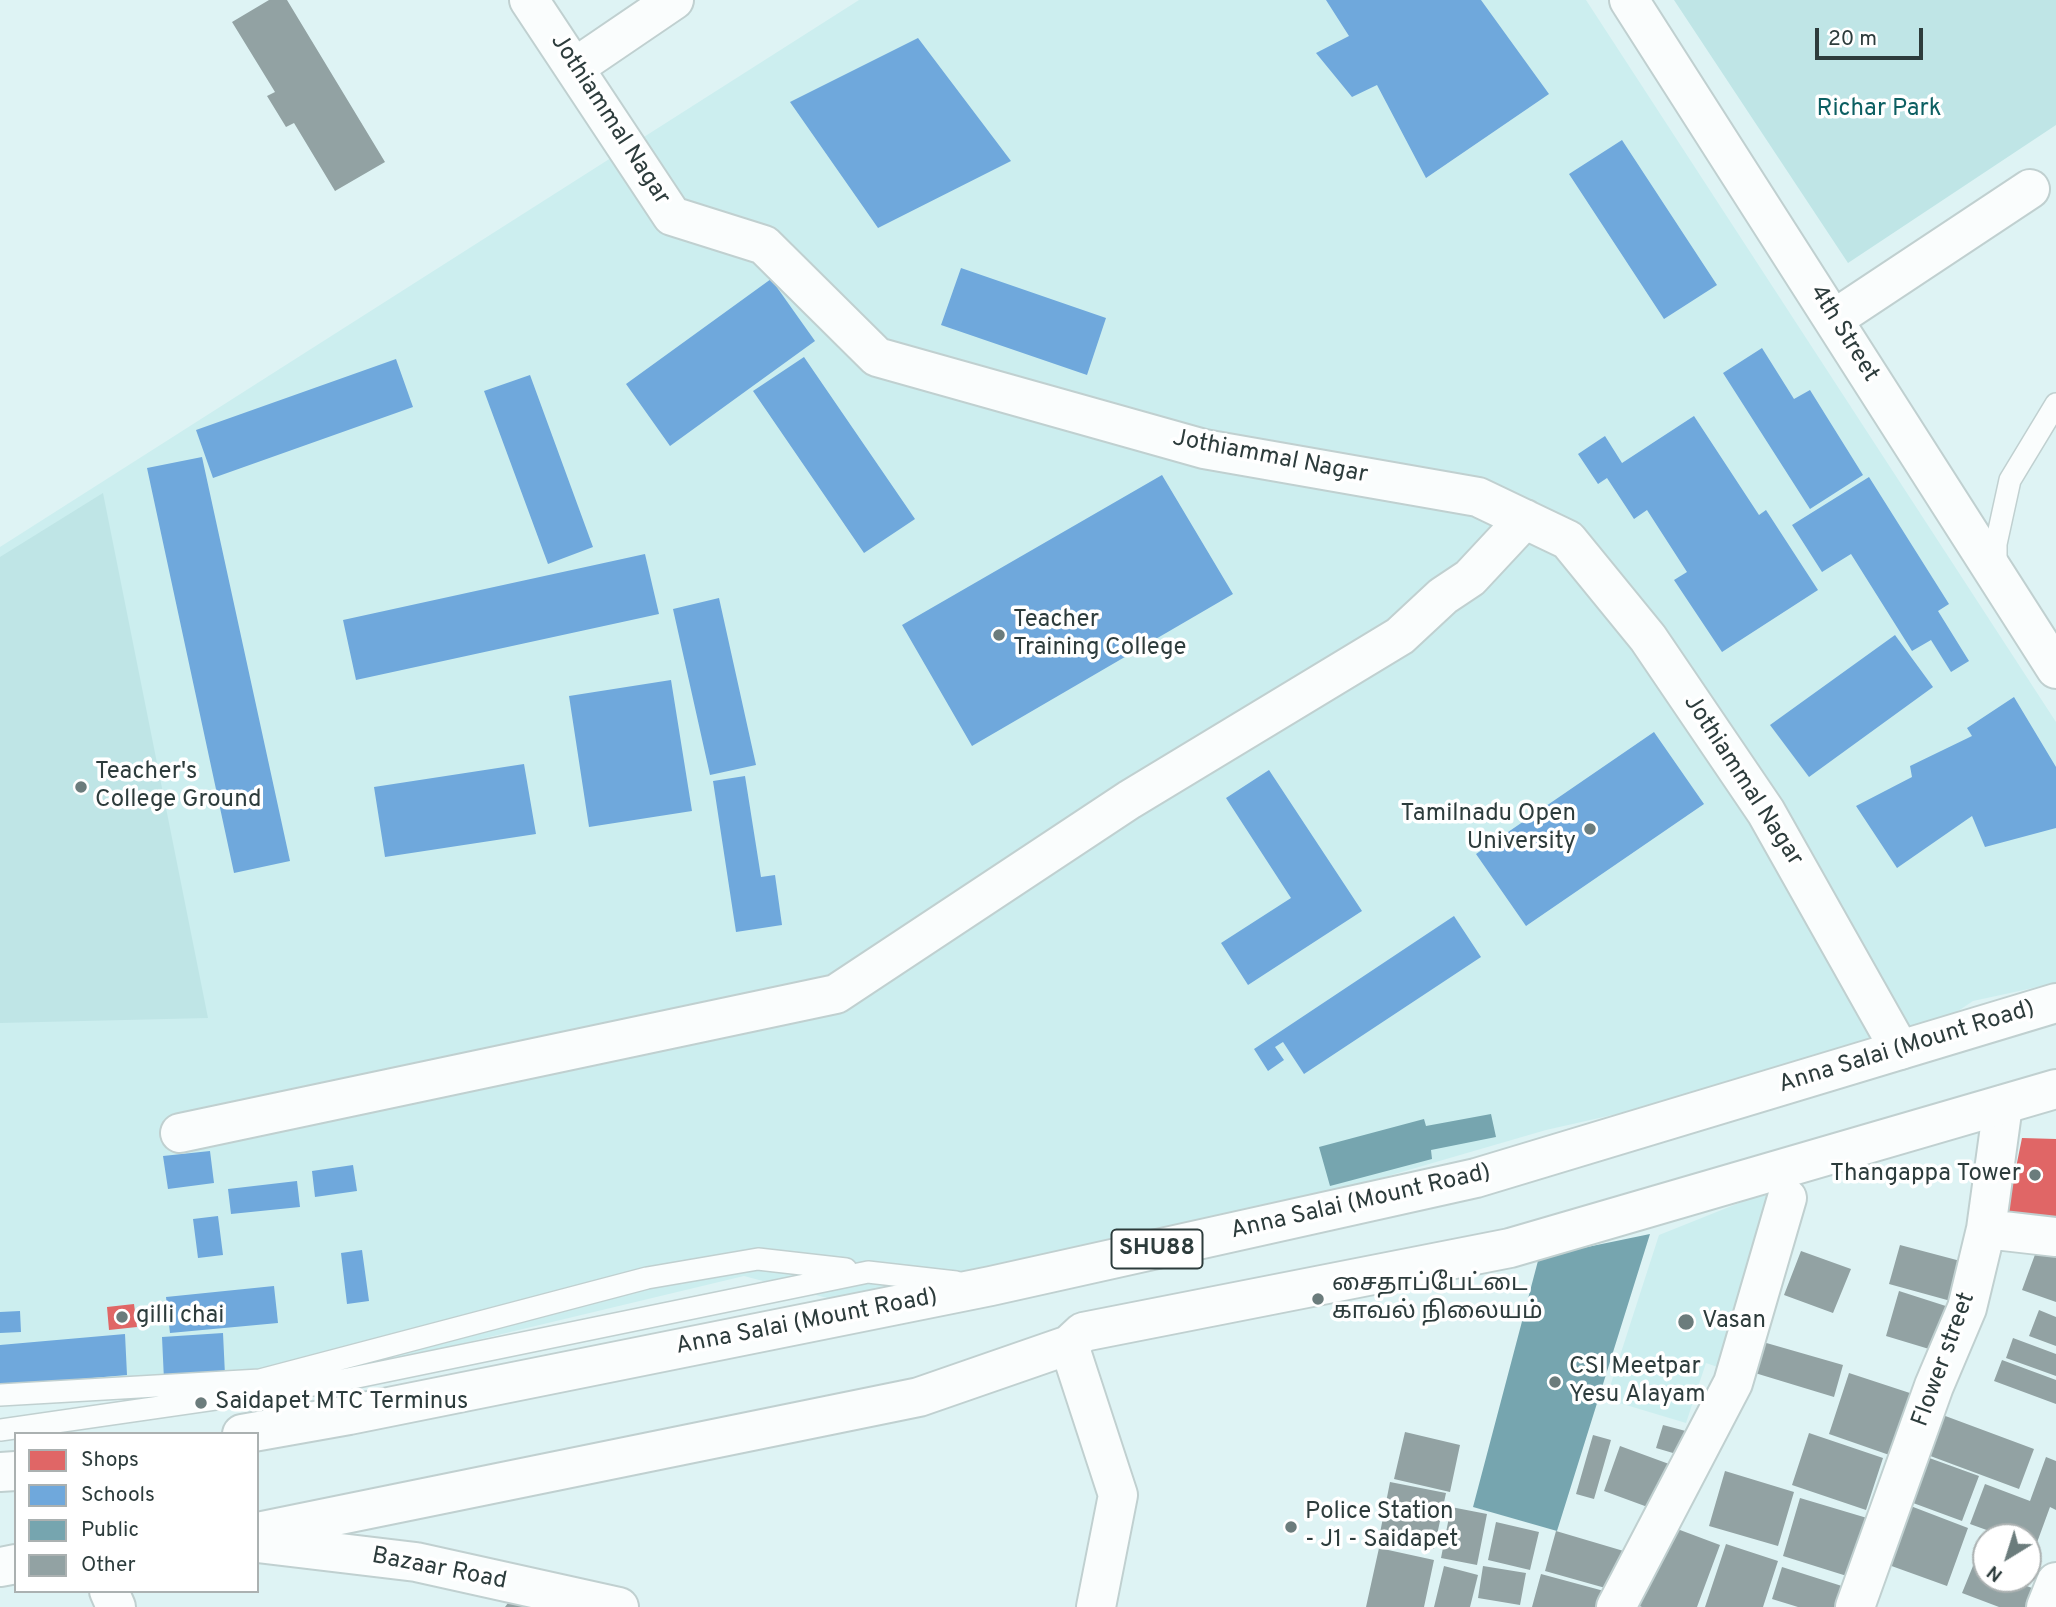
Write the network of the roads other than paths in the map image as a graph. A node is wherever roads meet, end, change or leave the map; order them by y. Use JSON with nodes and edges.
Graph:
{"nodes":[{"id":1,"x":529,"y":0,"type":"edge"},
{"id":2,"x":674,"y":0,"type":"edge"},
{"id":3,"x":1629,"y":0,"type":"edge"},
{"id":4,"x":574,"y":68,"type":"junction"},
{"id":5,"x":2030,"y":190,"type":"dead end"},
{"id":6,"x":1834,"y":319,"type":"junction"},
{"id":7,"x":2056,"y":404,"type":"edge"},
{"id":8,"x":1525,"y":519,"type":"junction"},
{"id":9,"x":1996,"y":573,"type":"junction"},
{"id":10,"x":2056,"y":669,"type":"edge"},
{"id":11,"x":2056,"y":1003,"type":"edge"},
{"id":12,"x":1900,"y":1050,"type":"junction"},
{"id":13,"x":2056,"y":1089,"type":"edge"},
{"id":14,"x":2003,"y":1105,"type":"junction"},
{"id":15,"x":180,"y":1132,"type":"dead end"},
{"id":16,"x":1787,"y":1198,"type":"dead end"},
{"id":17,"x":1986,"y":1228,"type":"junction"},
{"id":18,"x":2056,"y":1237,"type":"edge"},
{"id":19,"x":868,"y":1272,"type":"junction"},
{"id":20,"x":991,"y":1286,"type":"junction"},
{"id":21,"x":1069,"y":1345,"type":"junction"},
{"id":22,"x":0,"y":1395,"type":"edge"},
{"id":23,"x":0,"y":1430,"type":"edge"},
{"id":24,"x":253,"y":1432,"type":"edge"},
{"id":25,"x":259,"y":1532,"type":"edge"},
{"id":26,"x":259,"y":1543,"type":"edge"},
{"id":27,"x":2056,"y":1582,"type":"edge"},
{"id":28,"x":619,"y":1607,"type":"edge"},
{"id":29,"x":1096,"y":1607,"type":"edge"},
{"id":30,"x":1616,"y":1607,"type":"edge"},
{"id":31,"x":1856,"y":1607,"type":"edge"},
{"id":32,"x":2046,"y":1607,"type":"edge"}],
"edges":[{"from":1,"to":4,"type":"street","name":"Jothiammal Nagar"},
{"from":2,"to":4,"type":"street"},
{"from":3,"to":6,"type":"street","name":"4th Street"},
{"from":4,"to":8,"type":"street","name":"Jothiammal Nagar"},
{"from":5,"to":6,"type":"street"},
{"from":6,"to":9,"type":"street","name":"4th Street"},
{"from":7,"to":9,"type":"lane"},
{"from":8,"to":12,"type":"street","name":"Jothiammal Nagar"},
{"from":8,"to":15,"type":"street"},
{"from":9,"to":10,"type":"street","name":"4th Street"},
{"from":11,"to":12,"type":"street","name":"Anna Salai (Mount Road)","number":"SHU88"},
{"from":12,"to":20,"type":"street","name":"Anna Salai (Mount Road)","number":"SHU88"},
{"from":13,"to":14,"type":"street"},
{"from":14,"to":17,"type":"street","name":"Flower street"},
{"from":14,"to":21,"type":"street"},
{"from":16,"to":30,"type":"street"},
{"from":17,"to":18,"type":"street"},
{"from":17,"to":31,"type":"street","name":"Flower street"},
{"from":19,"to":20,"type":"lane"},
{"from":19,"to":22,"type":"lane"},
{"from":19,"to":23,"type":"lane"},
{"from":20,"to":24,"type":"street","name":"Anna Salai (Mount Road)","number":"SHU88"},
{"from":21,"to":25,"type":"street"},
{"from":21,"to":29,"type":"street"},
{"from":26,"to":28,"type":"street","name":"Bazaar Road"},
{"from":27,"to":32,"type":"street"}]}
